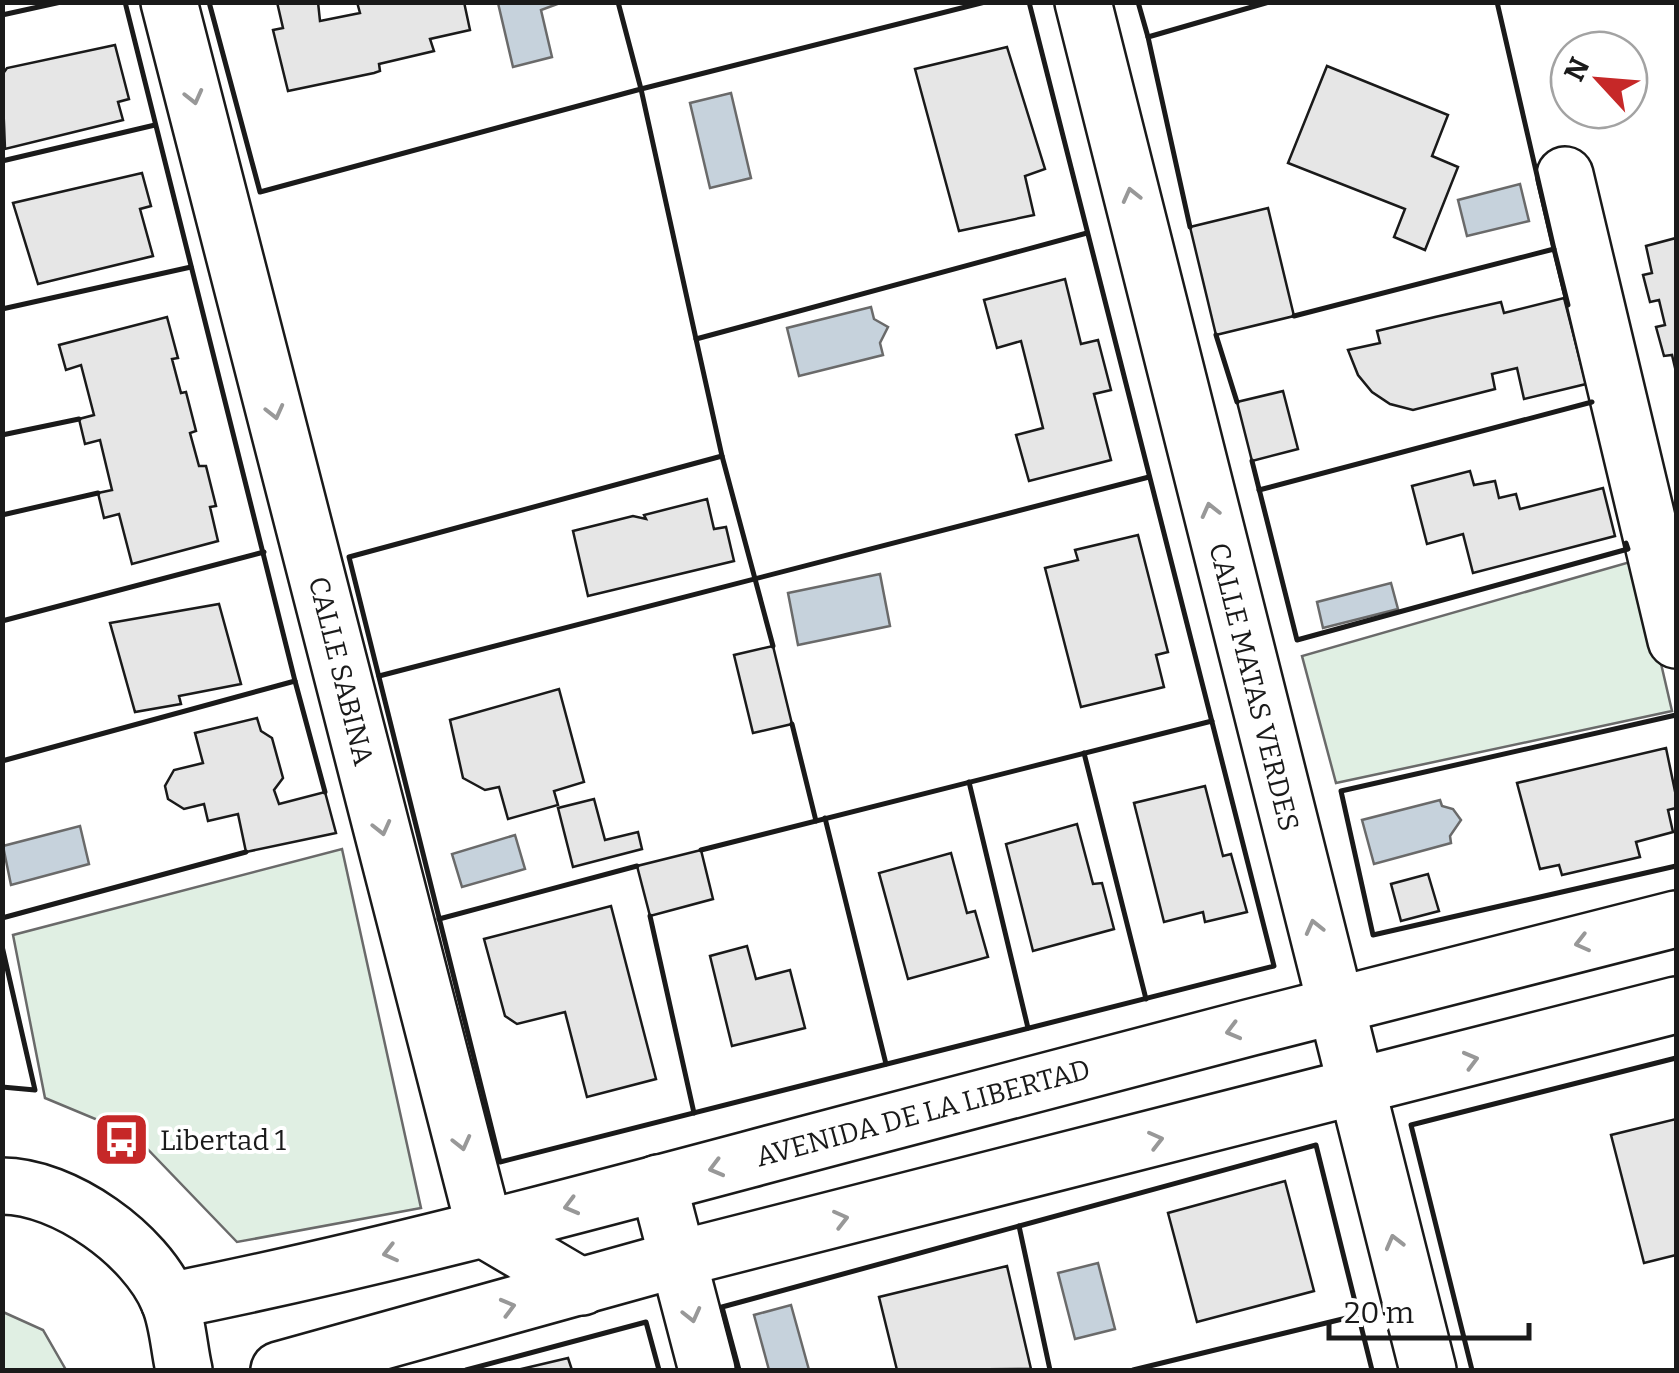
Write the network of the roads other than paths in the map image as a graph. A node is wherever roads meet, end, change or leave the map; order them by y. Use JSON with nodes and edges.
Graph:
{"nodes":[{"id":1,"x":170,"y":2,"type":"edge"},
{"id":2,"x":1083,"y":2,"type":"edge"},
{"id":3,"x":1565,"y":176,"type":"dead end"},
{"id":4,"x":1676,"y":640,"type":"edge"},
{"id":5,"x":1676,"y":919,"type":"edge"},
{"id":6,"x":1333,"y":1004,"type":"junction"},
{"id":7,"x":1676,"y":1005,"type":"edge"},
{"id":8,"x":1355,"y":1091,"type":"junction"},
{"id":9,"x":658,"y":1183,"type":"junction"},
{"id":10,"x":2,"y":1186,"type":"edge"},
{"id":11,"x":485,"y":1230,"type":"junction"},
{"id":12,"x":678,"y":1260,"type":"junction"},
{"id":13,"x":582,"y":1287,"type":"junction"},
{"id":14,"x":169,"y":1300,"type":"junction"},
{"id":15,"x":184,"y":1370,"type":"edge"},
{"id":16,"x":278,"y":1370,"type":"edge"},
{"id":17,"x":706,"y":1370,"type":"edge"},
{"id":18,"x":1428,"y":1370,"type":"edge"}],
"edges":[{"from":1,"to":11,"type":"street","name":"CALLE SABINA","one_way":true},
{"from":6,"to":2,"type":"street","name":"CALLE MATAS VERDES","one_way":true},
{"from":3,"to":4,"type":"street"},
{"from":5,"to":6,"type":"street","name":"AVENIDA DE LA LIBERTAD","one_way":true},
{"from":6,"to":8,"type":"street","name":"CALLE MATAS VERDES"},
{"from":6,"to":9,"type":"street","name":"AVENIDA DE LA LIBERTAD","one_way":true},
{"from":8,"to":7,"type":"street","one_way":true},
{"from":12,"to":8,"type":"street","one_way":true},
{"from":18,"to":8,"type":"street","name":"CALLE MATAS VERDES","one_way":true},
{"from":9,"to":11,"type":"street","name":"AVENIDA DE LA LIBERTAD","one_way":true},
{"from":9,"to":12,"type":"street"},
{"from":10,"to":14,"type":"street"},
{"from":11,"to":13,"type":"street"},
{"from":11,"to":14,"type":"street","name":"AVENIDA DE LA LIBERTAD","one_way":true},
{"from":12,"to":13,"type":"street"},
{"from":12,"to":17,"type":"street","one_way":true},
{"from":16,"to":13,"type":"street","one_way":true},
{"from":14,"to":15,"type":"street"}]}
